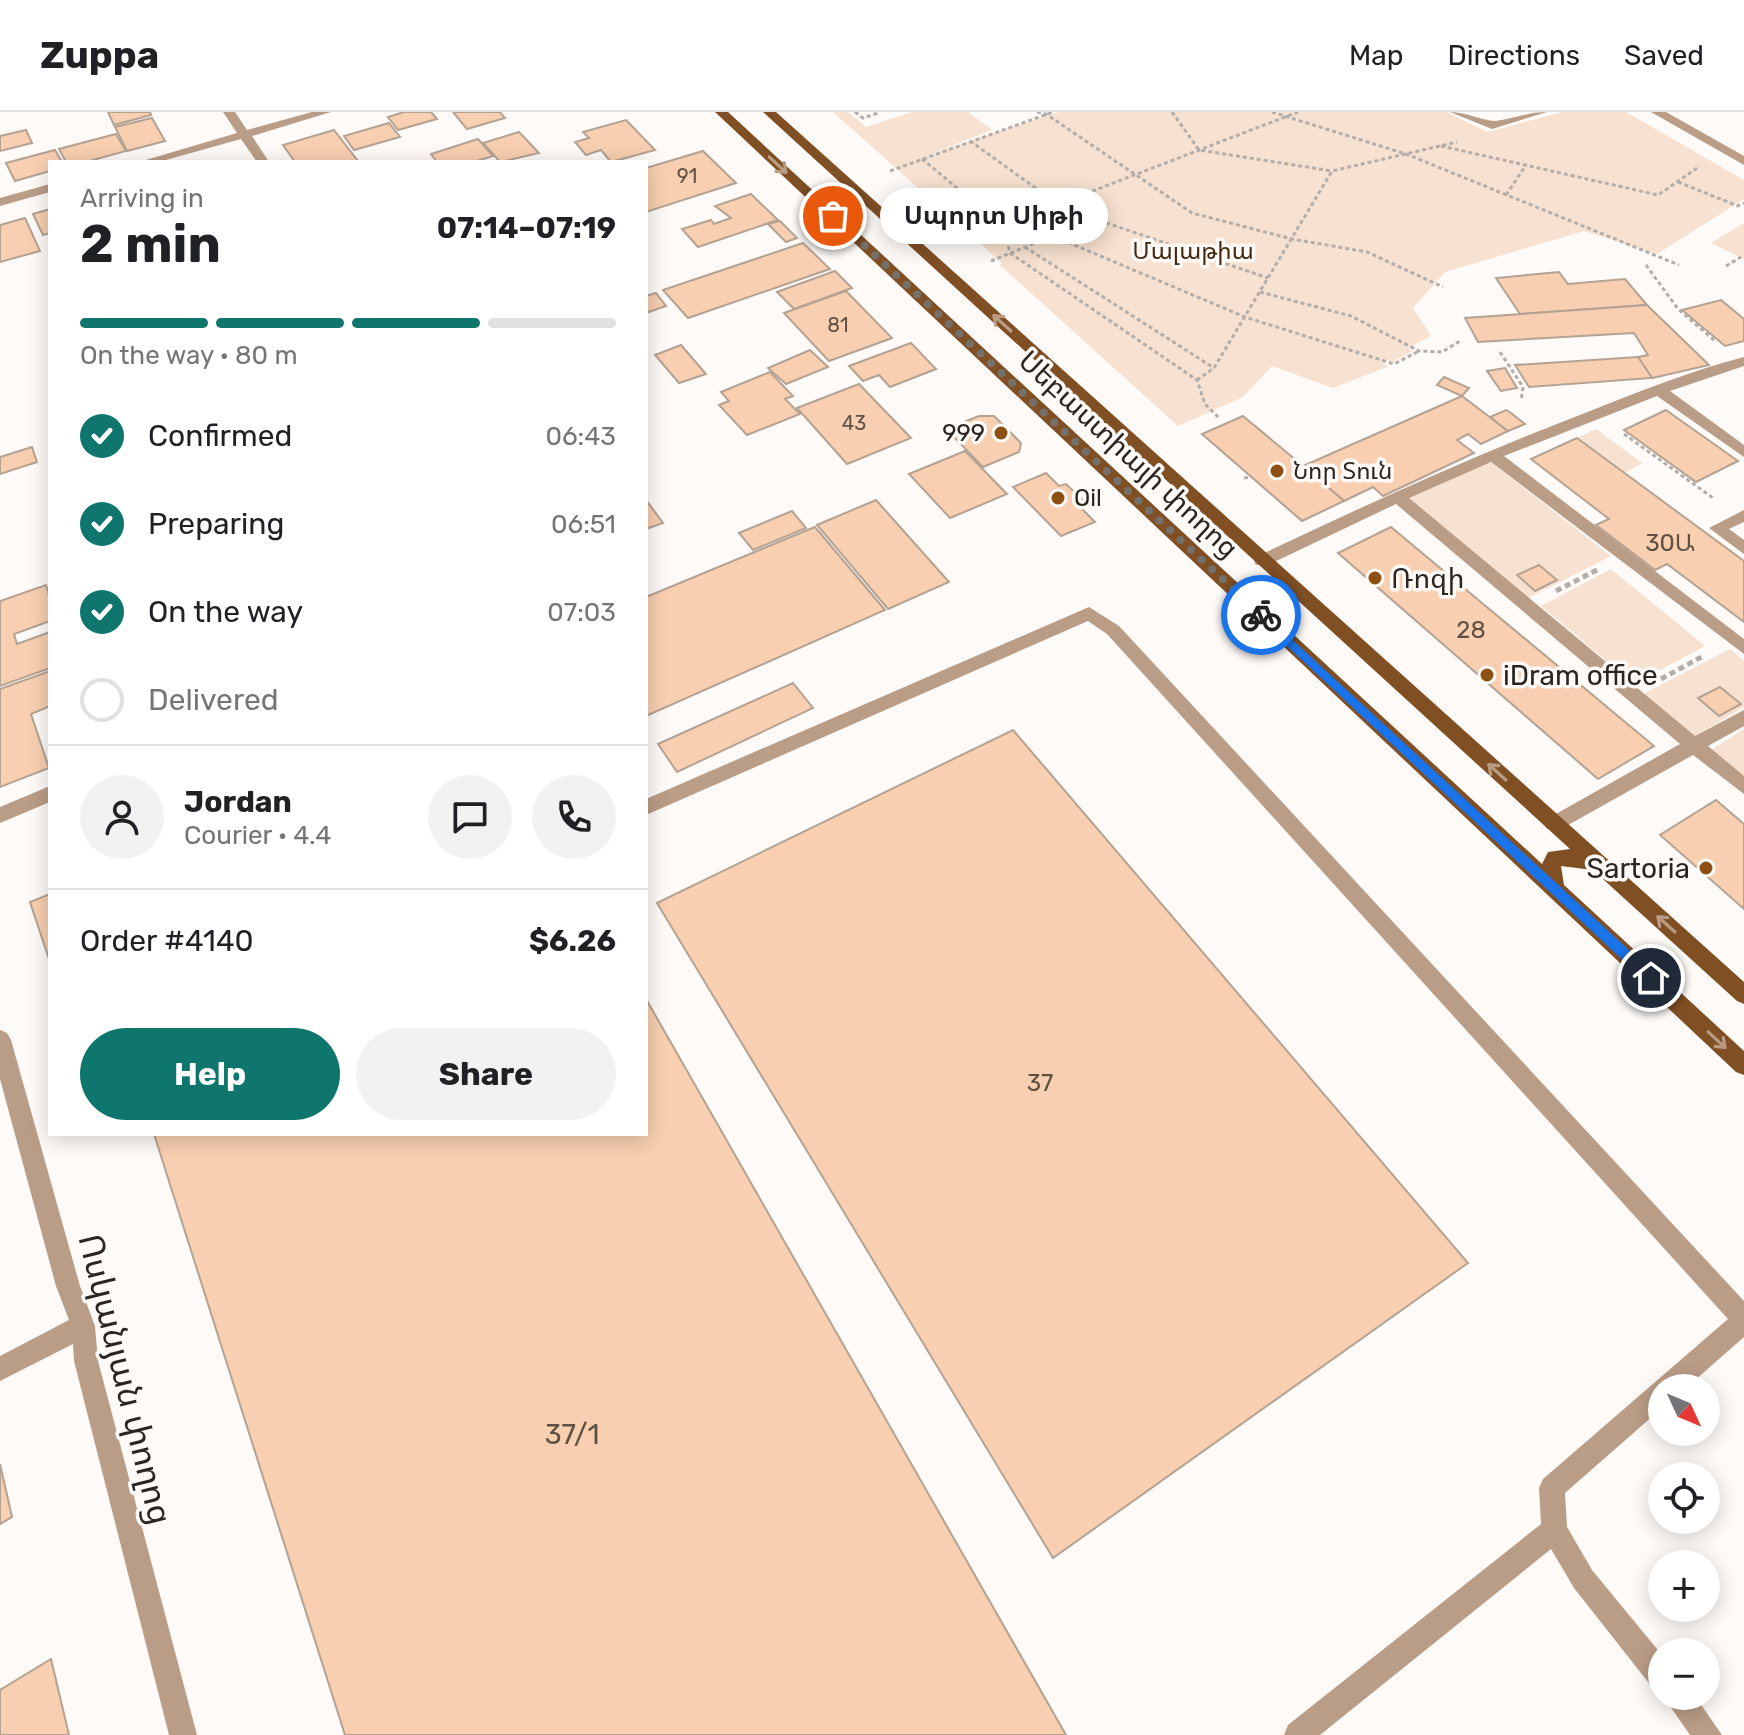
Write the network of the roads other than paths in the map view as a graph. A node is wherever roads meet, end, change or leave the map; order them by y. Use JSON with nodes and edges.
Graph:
{"nodes":[{"id":1,"x":229,"y":112,"type":"edge"},
{"id":2,"x":325,"y":112,"type":"edge"},
{"id":3,"x":721,"y":112,"type":"edge"},
{"id":4,"x":769,"y":112,"type":"edge"},
{"id":5,"x":1456,"y":112,"type":"edge"},
{"id":6,"x":1541,"y":112,"type":"edge"},
{"id":7,"x":1657,"y":112,"type":"edge"},
{"id":8,"x":244,"y":134,"type":"junction"},
{"id":9,"x":152,"y":160,"type":"edge"},
{"id":10,"x":262,"y":160,"type":"edge"},
{"id":11,"x":1744,"y":161,"type":"edge"},
{"id":12,"x":48,"y":189,"type":"edge"},
{"id":13,"x":0,"y":202,"type":"edge"},
{"id":14,"x":1744,"y":361,"type":"edge"},
{"id":15,"x":1657,"y":389,"type":"junction"},
{"id":16,"x":1744,"y":452,"type":"edge"},
{"id":17,"x":1491,"y":454,"type":"junction"},
{"id":18,"x":1396,"y":496,"type":"junction"},
{"id":19,"x":1742,"y":516,"type":"edge"},
{"id":20,"x":1744,"y":548,"type":"edge"},
{"id":21,"x":1262,"y":561,"type":"junction"},
{"id":22,"x":1739,"y":644,"type":"edge"},
{"id":23,"x":1744,"y":717,"type":"edge"},
{"id":24,"x":1695,"y":747,"type":"junction"},
{"id":25,"x":1744,"y":787,"type":"edge"},
{"id":26,"x":48,"y":795,"type":"edge"},
{"id":27,"x":648,"y":806,"type":"edge"},
{"id":28,"x":0,"y":815,"type":"edge"},
{"id":29,"x":1554,"y":824,"type":"junction"},
{"id":30,"x":1600,"y":865,"type":"junction"},
{"id":31,"x":1557,"y":891,"type":"junction"},
{"id":32,"x":1744,"y":995,"type":"edge"},
{"id":33,"x":0,"y":1040,"type":"edge"},
{"id":34,"x":1744,"y":1065,"type":"edge"},
{"id":35,"x":1744,"y":1320,"type":"edge"},
{"id":36,"x":83,"y":1326,"type":"junction"},
{"id":37,"x":0,"y":1369,"type":"edge"},
{"id":38,"x":1683,"y":1374,"type":"edge"},
{"id":39,"x":1648,"y":1404,"type":"edge"},
{"id":40,"x":1554,"y":1530,"type":"junction"},
{"id":41,"x":1648,"y":1660,"type":"edge"},
{"id":42,"x":1688,"y":1710,"type":"edge"},
{"id":43,"x":183,"y":1735,"type":"edge"},
{"id":44,"x":1298,"y":1735,"type":"edge"},
{"id":45,"x":1708,"y":1735,"type":"edge"}],
"edges":[{"from":1,"to":8,"type":"street"},
{"from":2,"to":8,"type":"street"},
{"from":3,"to":31,"type":"main road","name":"Սեբաստիայի փողոց","one_way":true},
{"from":21,"to":4,"type":"main road","name":"Սեբաստիայի փողոց","one_way":true},
{"from":5,"to":6,"type":"street"},
{"from":7,"to":11,"type":"street"},
{"from":8,"to":9,"type":"street"},
{"from":8,"to":10,"type":"street"},
{"from":12,"to":13,"type":"street"},
{"from":14,"to":15,"type":"street"},
{"from":15,"to":16,"type":"street"},
{"from":15,"to":17,"type":"street"},
{"from":17,"to":18,"type":"street"},
{"from":17,"to":22,"type":"street"},
{"from":18,"to":21,"type":"street"},
{"from":18,"to":24,"type":"street"},
{"from":19,"to":20,"type":"street"},
{"from":29,"to":21,"type":"main road","name":"Սեբաստիայի փողոց","one_way":true},
{"from":23,"to":24,"type":"street"},
{"from":24,"to":25,"type":"street"},
{"from":24,"to":29,"type":"street"},
{"from":26,"to":28,"type":"street"},
{"from":27,"to":35,"type":"street"},
{"from":29,"to":30,"type":"main road","name":"Սեբաստիայի փողոց"},
{"from":30,"to":31,"type":"main road"},
{"from":32,"to":30,"type":"main road","name":"Սեբաստիայի փողոց","one_way":true},
{"from":31,"to":34,"type":"main road","name":"Սեբաստիայի փողոց","one_way":true},
{"from":33,"to":36,"type":"street","name":"Ոսկանյան փողոց"},
{"from":35,"to":38,"type":"street"},
{"from":36,"to":37,"type":"street"},
{"from":36,"to":43,"type":"street","name":"Ոսկանյան փողոց"},
{"from":39,"to":40,"type":"street"},
{"from":40,"to":41,"type":"street"},
{"from":40,"to":44,"type":"street"},
{"from":42,"to":45,"type":"street"}]}
